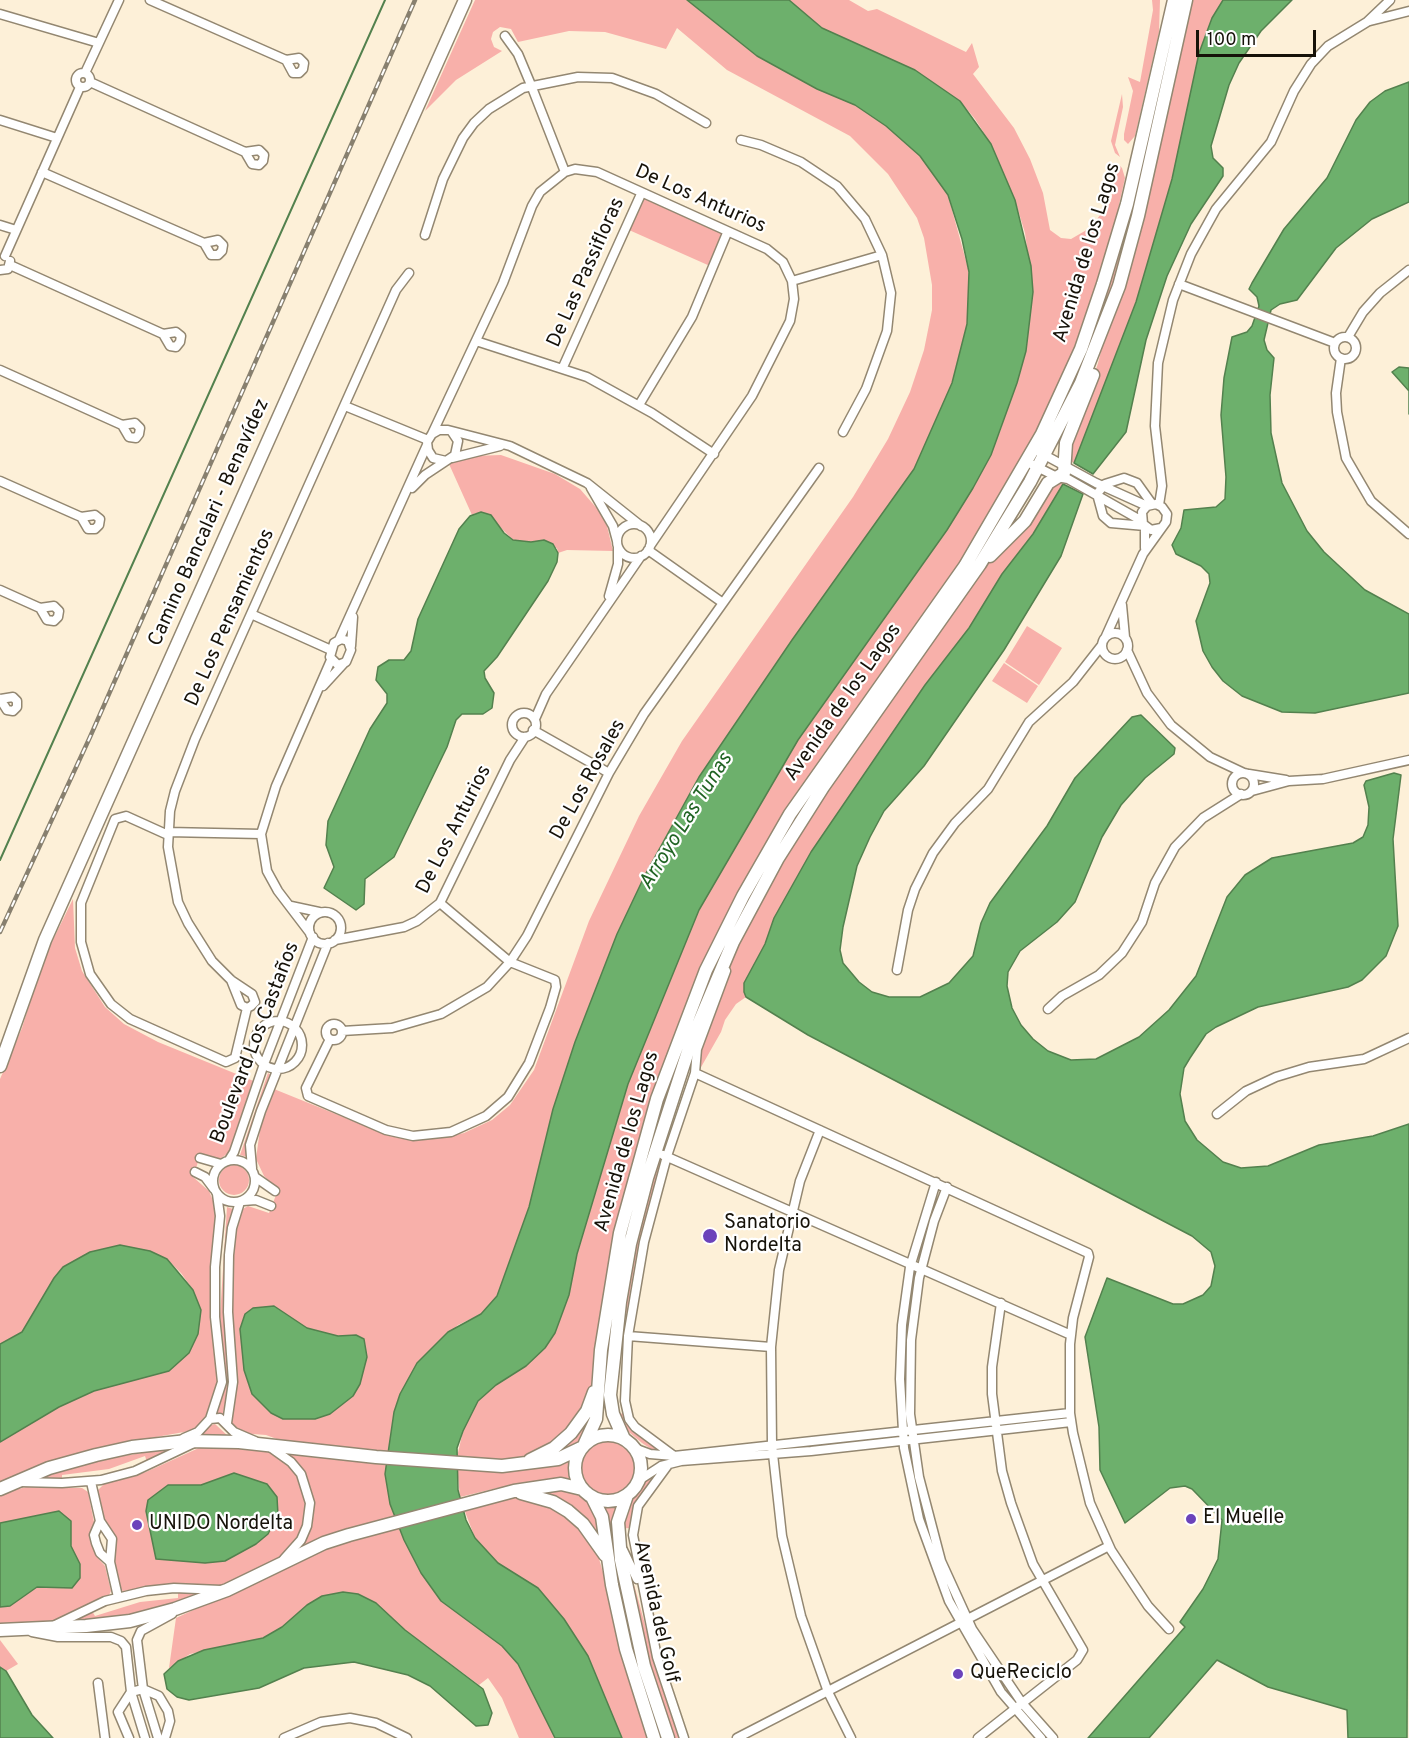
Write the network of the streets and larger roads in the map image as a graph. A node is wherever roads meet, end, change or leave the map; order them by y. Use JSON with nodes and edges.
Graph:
{"nodes":[{"id":1,"x":119,"y":0,"type":"edge"},
{"id":2,"x":150,"y":0,"type":"edge"},
{"id":3,"x":465,"y":0,"type":"edge"},
{"id":4,"x":1168,"y":0,"type":"edge"},
{"id":5,"x":1174,"y":0,"type":"edge"},
{"id":6,"x":1186,"y":0,"type":"edge"},
{"id":7,"x":1388,"y":2,"type":"edge"},
{"id":8,"x":1409,"y":11,"type":"edge"},
{"id":9,"x":0,"y":14,"type":"edge"},
{"id":10,"x":1391,"y":15,"type":"junction"},
{"id":11,"x":1170,"y":17,"type":"junction"},
{"id":12,"x":1367,"y":22,"type":"junction"},
{"id":13,"x":505,"y":36,"type":"dead end"},
{"id":14,"x":99,"y":43,"type":"junction"},
{"id":15,"x":286,"y":60,"type":"dead end"},
{"id":16,"x":85,"y":73,"type":"junction"},
{"id":17,"x":90,"y":82,"type":"junction"},
{"id":18,"x":531,"y":84,"type":"junction"},
{"id":19,"x":80,"y":87,"type":"junction"},
{"id":20,"x":0,"y":120,"type":"edge"},
{"id":21,"x":706,"y":123,"type":"dead end"},
{"id":22,"x":57,"y":138,"type":"junction"},
{"id":23,"x":741,"y":140,"type":"dead end"},
{"id":24,"x":245,"y":152,"type":"dead end"},
{"id":25,"x":42,"y":172,"type":"junction"},
{"id":26,"x":565,"y":172,"type":"junction"},
{"id":27,"x":641,"y":194,"type":"junction"},
{"id":28,"x":0,"y":225,"type":"edge"},
{"id":29,"x":16,"y":230,"type":"junction"},
{"id":30,"x":727,"y":233,"type":"junction"},
{"id":31,"x":425,"y":235,"type":"dead end"},
{"id":32,"x":204,"y":243,"type":"dead end"},
{"id":33,"x":882,"y":255,"type":"junction"},
{"id":34,"x":2,"y":256,"type":"edge"},
{"id":35,"x":10,"y":265,"type":"junction"},
{"id":36,"x":0,"y":270,"type":"edge"},
{"id":37,"x":1409,"y":270,"type":"edge"},
{"id":38,"x":409,"y":273,"type":"dead end"},
{"id":39,"x":792,"y":281,"type":"junction"},
{"id":40,"x":1179,"y":284,"type":"junction"},
{"id":41,"x":1104,"y":327,"type":"junction"},
{"id":42,"x":163,"y":334,"type":"dead end"},
{"id":43,"x":1348,"y":337,"type":"junction"},
{"id":44,"x":476,"y":341,"type":"junction"},
{"id":45,"x":1335,"y":343,"type":"junction"},
{"id":46,"x":1341,"y":358,"type":"junction"},
{"id":47,"x":563,"y":367,"type":"junction"},
{"id":48,"x":0,"y":370,"type":"edge"},
{"id":49,"x":445,"y":404,"type":"junction"},
{"id":50,"x":639,"y":405,"type":"junction"},
{"id":51,"x":345,"y":406,"type":"junction"},
{"id":52,"x":122,"y":426,"type":"dead end"},
{"id":53,"x":450,"y":431,"type":"junction"},
{"id":54,"x":843,"y":432,"type":"dead end"},
{"id":55,"x":429,"y":440,"type":"junction"},
{"id":56,"x":510,"y":446,"type":"junction"},
{"id":57,"x":1039,"y":452,"type":"junction"},
{"id":58,"x":714,"y":454,"type":"junction"},
{"id":59,"x":449,"y":460,"type":"junction"},
{"id":60,"x":1032,"y":465,"type":"junction"},
{"id":61,"x":819,"y":468,"type":"dead end"},
{"id":62,"x":1066,"y":473,"type":"junction"},
{"id":63,"x":0,"y":481,"type":"edge"},
{"id":64,"x":587,"y":483,"type":"junction"},
{"id":65,"x":1097,"y":489,"type":"junction"},
{"id":66,"x":406,"y":496,"type":"junction"},
{"id":67,"x":1153,"y":505,"type":"junction"},
{"id":68,"x":81,"y":517,"type":"dead end"},
{"id":69,"x":664,"y":523,"type":"junction"},
{"id":70,"x":1143,"y":523,"type":"junction"},
{"id":71,"x":643,"y":527,"type":"junction"},
{"id":72,"x":1161,"y":528,"type":"junction"},
{"id":73,"x":1409,"y":534,"type":"edge"},
{"id":74,"x":618,"y":544,"type":"junction"},
{"id":75,"x":646,"y":551,"type":"junction"},
{"id":76,"x":1143,"y":554,"type":"junction"},
{"id":77,"x":980,"y":564,"type":"junction"},
{"id":78,"x":0,"y":590,"type":"edge"},
{"id":79,"x":723,"y":603,"type":"junction"},
{"id":80,"x":1122,"y":603,"type":"junction"},
{"id":81,"x":606,"y":605,"type":"junction"},
{"id":82,"x":40,"y":608,"type":"dead end"},
{"id":83,"x":353,"y":610,"type":"junction"},
{"id":84,"x":251,"y":614,"type":"junction"},
{"id":85,"x":1107,"y":636,"type":"junction"},
{"id":86,"x":1125,"y":637,"type":"junction"},
{"id":87,"x":339,"y":640,"type":"junction"},
{"id":88,"x":1102,"y":645,"type":"junction"},
{"id":89,"x":351,"y":646,"type":"junction"},
{"id":90,"x":1127,"y":650,"type":"junction"},
{"id":91,"x":331,"y":655,"type":"junction"},
{"id":92,"x":1108,"y":657,"type":"junction"},
{"id":93,"x":1119,"y":658,"type":"junction"},
{"id":94,"x":1093,"y":660,"type":"junction"},
{"id":95,"x":346,"y":662,"type":"junction"},
{"id":96,"x":1133,"y":666,"type":"junction"},
{"id":97,"x":319,"y":691,"type":"junction"},
{"id":98,"x":546,"y":694,"type":"junction"},
{"id":99,"x":523,"y":712,"type":"junction"},
{"id":100,"x":535,"y":720,"type":"junction"},
{"id":101,"x":513,"y":729,"type":"junction"},
{"id":102,"x":533,"y":730,"type":"junction"},
{"id":103,"x":525,"y":738,"type":"junction"},
{"id":104,"x":510,"y":760,"type":"junction"},
{"id":105,"x":1409,"y":760,"type":"edge"},
{"id":106,"x":1225,"y":765,"type":"junction"},
{"id":107,"x":609,"y":773,"type":"junction"},
{"id":108,"x":1247,"y":773,"type":"junction"},
{"id":109,"x":1289,"y":781,"type":"junction"},
{"id":110,"x":1236,"y":788,"type":"junction"},
{"id":111,"x":1252,"y":791,"type":"junction"},
{"id":112,"x":168,"y":834,"type":"junction"},
{"id":113,"x":261,"y":834,"type":"junction"},
{"id":114,"x":440,"y":903,"type":"junction"},
{"id":115,"x":288,"y":905,"type":"junction"},
{"id":116,"x":322,"y":912,"type":"junction"},
{"id":117,"x":339,"y":920,"type":"junction"},
{"id":118,"x":312,"y":935,"type":"junction"},
{"id":119,"x":360,"y":935,"type":"junction"},
{"id":120,"x":331,"y":941,"type":"junction"},
{"id":121,"x":733,"y":942,"type":"junction"},
{"id":122,"x":510,"y":962,"type":"junction"},
{"id":123,"x":897,"y":970,"type":"dead end"},
{"id":124,"x":231,"y":980,"type":"junction"},
{"id":125,"x":248,"y":1008,"type":"junction"},
{"id":126,"x":1048,"y":1008,"type":"dead end"},
{"id":127,"x":280,"y":1021,"type":"junction"},
{"id":128,"x":293,"y":1026,"type":"junction"},
{"id":129,"x":342,"y":1030,"type":"junction"},
{"id":130,"x":1409,"y":1038,"type":"edge"},
{"id":131,"x":330,"y":1039,"type":"junction"},
{"id":132,"x":264,"y":1064,"type":"junction"},
{"id":133,"x":0,"y":1066,"type":"edge"},
{"id":134,"x":278,"y":1069,"type":"junction"},
{"id":135,"x":695,"y":1073,"type":"junction"},
{"id":136,"x":1216,"y":1114,"type":"dead end"},
{"id":137,"x":820,"y":1130,"type":"junction"},
{"id":138,"x":661,"y":1154,"type":"junction"},
{"id":139,"x":200,"y":1158,"type":"dead end"},
{"id":140,"x":225,"y":1162,"type":"junction"},
{"id":141,"x":195,"y":1172,"type":"dead end"},
{"id":142,"x":254,"y":1173,"type":"junction"},
{"id":143,"x":936,"y":1182,"type":"junction"},
{"id":144,"x":947,"y":1187,"type":"junction"},
{"id":145,"x":275,"y":1191,"type":"dead end"},
{"id":146,"x":216,"y":1192,"type":"junction"},
{"id":147,"x":241,"y":1201,"type":"junction"},
{"id":148,"x":271,"y":1206,"type":"dead end"},
{"id":149,"x":792,"y":1212,"type":"junction"},
{"id":150,"x":911,"y":1265,"type":"junction"},
{"id":151,"x":921,"y":1269,"type":"junction"},
{"id":152,"x":1000,"y":1303,"type":"junction"},
{"id":153,"x":1071,"y":1335,"type":"junction"},
{"id":154,"x":628,"y":1336,"type":"junction"},
{"id":155,"x":771,"y":1347,"type":"junction"},
{"id":156,"x":626,"y":1356,"type":"junction"},
{"id":157,"x":599,"y":1377,"type":"junction"},
{"id":158,"x":611,"y":1390,"type":"junction"},
{"id":159,"x":1070,"y":1418,"type":"junction"},
{"id":160,"x":210,"y":1419,"type":"junction"},
{"id":161,"x":227,"y":1423,"type":"junction"},
{"id":162,"x":994,"y":1426,"type":"junction"},
{"id":163,"x":907,"y":1436,"type":"junction"},
{"id":164,"x":624,"y":1438,"type":"junction"},
{"id":165,"x":197,"y":1441,"type":"junction"},
{"id":166,"x":265,"y":1445,"type":"junction"},
{"id":167,"x":583,"y":1446,"type":"junction"},
{"id":168,"x":132,"y":1448,"type":"junction"},
{"id":169,"x":634,"y":1448,"type":"junction"},
{"id":170,"x":772,"y":1449,"type":"junction"},
{"id":171,"x":677,"y":1459,"type":"junction"},
{"id":172,"x":519,"y":1465,"type":"junction"},
{"id":173,"x":638,"y":1480,"type":"junction"},
{"id":174,"x":16,"y":1482,"type":"junction"},
{"id":175,"x":91,"y":1482,"type":"junction"},
{"id":176,"x":0,"y":1489,"type":"edge"},
{"id":177,"x":514,"y":1491,"type":"junction"},
{"id":178,"x":587,"y":1493,"type":"junction"},
{"id":179,"x":627,"y":1495,"type":"junction"},
{"id":180,"x":100,"y":1521,"type":"junction"},
{"id":181,"x":617,"y":1538,"type":"junction"},
{"id":182,"x":1110,"y":1546,"type":"junction"},
{"id":183,"x":110,"y":1562,"type":"junction"},
{"id":184,"x":609,"y":1562,"type":"junction"},
{"id":185,"x":277,"y":1566,"type":"junction"},
{"id":186,"x":1042,"y":1580,"type":"junction"},
{"id":187,"x":227,"y":1590,"type":"junction"},
{"id":188,"x":642,"y":1590,"type":"junction"},
{"id":189,"x":118,"y":1597,"type":"junction"},
{"id":190,"x":194,"y":1603,"type":"junction"},
{"id":191,"x":963,"y":1620,"type":"junction"},
{"id":192,"x":50,"y":1628,"type":"junction"},
{"id":193,"x":1169,"y":1629,"type":"dead end"},
{"id":194,"x":0,"y":1630,"type":"edge"},
{"id":195,"x":23,"y":1630,"type":"junction"},
{"id":196,"x":98,"y":1683,"type":"dead end"},
{"id":197,"x":143,"y":1689,"type":"junction"},
{"id":198,"x":131,"y":1692,"type":"junction"},
{"id":199,"x":828,"y":1692,"type":"junction"},
{"id":200,"x":1018,"y":1706,"type":"junction"},
{"id":201,"x":307,"y":1727,"type":"junction"},
{"id":202,"x":105,"y":1738,"type":"edge"},
{"id":203,"x":129,"y":1738,"type":"edge"},
{"id":204,"x":145,"y":1738,"type":"edge"},
{"id":205,"x":158,"y":1738,"type":"edge"},
{"id":206,"x":165,"y":1738,"type":"edge"},
{"id":207,"x":284,"y":1738,"type":"edge"},
{"id":208,"x":306,"y":1738,"type":"edge"},
{"id":209,"x":407,"y":1738,"type":"edge"},
{"id":210,"x":654,"y":1738,"type":"edge"},
{"id":211,"x":668,"y":1738,"type":"edge"},
{"id":212,"x":684,"y":1738,"type":"edge"},
{"id":213,"x":737,"y":1738,"type":"edge"},
{"id":214,"x":851,"y":1738,"type":"edge"},
{"id":215,"x":978,"y":1738,"type":"edge"},
{"id":216,"x":1041,"y":1738,"type":"edge"},
{"id":217,"x":1053,"y":1738,"type":"edge"}],
"edges":[{"from":1,"to":14,"type":"street"},
{"from":2,"to":15,"type":"street"},
{"from":3,"to":133,"type":"street","name":"Camino Bancalari - Benavídez"},
{"from":4,"to":11,"type":"street"},
{"from":5,"to":11,"type":"street","name":"Avenida de los Lagos"},
{"from":6,"to":41,"type":"street","name":"Avenida de los Lagos"},
{"from":7,"to":10,"type":"street"},
{"from":7,"to":12,"type":"street"},
{"from":8,"to":10,"type":"street"},
{"from":9,"to":14,"type":"street"},
{"from":10,"to":12,"type":"street"},
{"from":11,"to":57,"type":"street","name":"Avenida de los Lagos"},
{"from":12,"to":40,"type":"street"},
{"from":13,"to":18,"type":"street"},
{"from":14,"to":16,"type":"street"},
{"from":16,"to":17,"type":"street"},
{"from":16,"to":19,"type":"street"},
{"from":17,"to":19,"type":"street"},
{"from":17,"to":24,"type":"street"},
{"from":18,"to":21,"type":"street"},
{"from":18,"to":26,"type":"street"},
{"from":18,"to":31,"type":"street"},
{"from":19,"to":22,"type":"street"},
{"from":20,"to":22,"type":"street"},
{"from":22,"to":25,"type":"street"},
{"from":23,"to":33,"type":"street"},
{"from":25,"to":29,"type":"street"},
{"from":25,"to":32,"type":"street"},
{"from":26,"to":27,"type":"street","name":"De Los Anturios"},
{"from":26,"to":44,"type":"street"},
{"from":27,"to":30,"type":"street","name":"De Los Anturios"},
{"from":27,"to":47,"type":"street","name":"De Las Passifloras"},
{"from":28,"to":29,"type":"street"},
{"from":29,"to":34,"type":"street"},
{"from":30,"to":39,"type":"street","name":"De Los Anturios"},
{"from":30,"to":50,"type":"street"},
{"from":33,"to":39,"type":"street"},
{"from":33,"to":54,"type":"street"},
{"from":34,"to":35,"type":"street"},
{"from":35,"to":36,"type":"street"},
{"from":35,"to":42,"type":"street"},
{"from":37,"to":43,"type":"street"},
{"from":38,"to":51,"type":"street","name":"De Los Pensamientos"},
{"from":39,"to":58,"type":"street"},
{"from":40,"to":45,"type":"street"},
{"from":40,"to":67,"type":"street"},
{"from":41,"to":57,"type":"street","name":"Avenida de los Lagos"},
{"from":41,"to":62,"type":"street"},
{"from":43,"to":45,"type":"street"},
{"from":43,"to":46,"type":"street"},
{"from":44,"to":47,"type":"street"},
{"from":44,"to":49,"type":"street"},
{"from":45,"to":46,"type":"street"},
{"from":46,"to":73,"type":"street"},
{"from":47,"to":50,"type":"street"},
{"from":48,"to":52,"type":"street"},
{"from":49,"to":53,"type":"street"},
{"from":49,"to":55,"type":"street"},
{"from":50,"to":58,"type":"street"},
{"from":51,"to":55,"type":"street"},
{"from":51,"to":84,"type":"street","name":"De Los Pensamientos"},
{"from":53,"to":55,"type":"street"},
{"from":53,"to":56,"type":"street"},
{"from":53,"to":59,"type":"street"},
{"from":55,"to":59,"type":"street"},
{"from":55,"to":66,"type":"street"},
{"from":56,"to":59,"type":"street"},
{"from":56,"to":64,"type":"street"},
{"from":57,"to":60,"type":"street","name":"Avenida de los Lagos"},
{"from":57,"to":62,"type":"street"},
{"from":58,"to":69,"type":"street"},
{"from":59,"to":66,"type":"street"},
{"from":60,"to":62,"type":"street"},
{"from":60,"to":77,"type":"street","name":"Avenida de los Lagos"},
{"from":60,"to":157,"type":"street","name":"Avenida de los Lagos"},
{"from":61,"to":79,"type":"street","name":"De Los Rosales"},
{"from":62,"to":65,"type":"street"},
{"from":62,"to":77,"type":"street"},
{"from":63,"to":68,"type":"street"},
{"from":64,"to":71,"type":"street"},
{"from":64,"to":74,"type":"street"},
{"from":65,"to":67,"type":"street"},
{"from":65,"to":67,"type":"street"},
{"from":65,"to":70,"type":"street"},
{"from":65,"to":70,"type":"street"},
{"from":66,"to":83,"type":"street"},
{"from":67,"to":70,"type":"street"},
{"from":67,"to":72,"type":"street"},
{"from":69,"to":71,"type":"street"},
{"from":69,"to":75,"type":"street"},
{"from":70,"to":72,"type":"street"},
{"from":70,"to":76,"type":"street"},
{"from":71,"to":74,"type":"street"},
{"from":71,"to":75,"type":"street"},
{"from":72,"to":76,"type":"street"},
{"from":74,"to":75,"type":"street"},
{"from":74,"to":81,"type":"street"},
{"from":75,"to":79,"type":"street"},
{"from":75,"to":81,"type":"street"},
{"from":76,"to":80,"type":"street"},
{"from":77,"to":121,"type":"street","name":"Avenida de los Lagos"},
{"from":78,"to":82,"type":"street"},
{"from":79,"to":107,"type":"street","name":"De Los Rosales"},
{"from":80,"to":85,"type":"street"},
{"from":80,"to":86,"type":"street"},
{"from":81,"to":98,"type":"street"},
{"from":83,"to":87,"type":"street"},
{"from":83,"to":89,"type":"street"},
{"from":84,"to":91,"type":"street"},
{"from":84,"to":112,"type":"street","name":"De Los Pensamientos"},
{"from":85,"to":86,"type":"street"},
{"from":85,"to":88,"type":"street"},
{"from":86,"to":90,"type":"street"},
{"from":87,"to":89,"type":"street"},
{"from":87,"to":91,"type":"street"},
{"from":88,"to":92,"type":"street"},
{"from":88,"to":94,"type":"street"},
{"from":89,"to":95,"type":"street"},
{"from":90,"to":93,"type":"street"},
{"from":90,"to":96,"type":"street"},
{"from":91,"to":95,"type":"street"},
{"from":91,"to":97,"type":"street"},
{"from":92,"to":93,"type":"street"},
{"from":92,"to":94,"type":"street"},
{"from":93,"to":96,"type":"street"},
{"from":94,"to":123,"type":"street"},
{"from":95,"to":97,"type":"street"},
{"from":96,"to":106,"type":"street"},
{"from":97,"to":113,"type":"street"},
{"from":98,"to":99,"type":"street"},
{"from":98,"to":100,"type":"street"},
{"from":99,"to":100,"type":"street"},
{"from":99,"to":101,"type":"street"},
{"from":100,"to":102,"type":"street"},
{"from":101,"to":103,"type":"street"},
{"from":101,"to":104,"type":"street"},
{"from":102,"to":103,"type":"street"},
{"from":102,"to":107,"type":"street"},
{"from":103,"to":104,"type":"street"},
{"from":104,"to":114,"type":"street","name":"De Los Anturios"},
{"from":105,"to":109,"type":"street"},
{"from":106,"to":108,"type":"street"},
{"from":106,"to":110,"type":"street"},
{"from":107,"to":122,"type":"street","name":"De Los Rosales"},
{"from":108,"to":109,"type":"street"},
{"from":108,"to":110,"type":"street"},
{"from":108,"to":111,"type":"street"},
{"from":109,"to":111,"type":"street"},
{"from":110,"to":111,"type":"street"},
{"from":110,"to":126,"type":"street"},
{"from":112,"to":113,"type":"street"},
{"from":112,"to":124,"type":"street","name":"De Los Pensamientos"},
{"from":112,"to":125,"type":"street"},
{"from":113,"to":115,"type":"street"},
{"from":114,"to":119,"type":"street","name":"De Los Anturios"},
{"from":114,"to":122,"type":"street"},
{"from":115,"to":116,"type":"street"},
{"from":115,"to":118,"type":"street"},
{"from":116,"to":117,"type":"street"},
{"from":116,"to":118,"type":"street"},
{"from":117,"to":119,"type":"street"},
{"from":117,"to":120,"type":"street"},
{"from":118,"to":120,"type":"street"},
{"from":118,"to":127,"type":"street","name":"Boulevard Los Castaños"},
{"from":119,"to":120,"type":"street","name":"De Los Anturios"},
{"from":120,"to":128,"type":"street","name":"Boulevard Los Castaños"},
{"from":121,"to":135,"type":"street"},
{"from":121,"to":138,"type":"street","name":"Avenida de los Lagos"},
{"from":122,"to":129,"type":"street","name":"De Los Rosales"},
{"from":122,"to":131,"type":"street"},
{"from":124,"to":125,"type":"street"},
{"from":124,"to":125,"type":"street"},
{"from":127,"to":128,"type":"street"},
{"from":127,"to":132,"type":"street","name":"Boulevard Los Castaños"},
{"from":127,"to":132,"type":"street"},
{"from":128,"to":134,"type":"street","name":"Boulevard Los Castaños"},
{"from":128,"to":134,"type":"street"},
{"from":129,"to":131,"type":"street"},
{"from":129,"to":131,"type":"street"},
{"from":130,"to":136,"type":"street"},
{"from":132,"to":134,"type":"street"},
{"from":132,"to":140,"type":"street","name":"Boulevard Los Castaños"},
{"from":134,"to":142,"type":"street","name":"Boulevard Los Castaños"},
{"from":135,"to":137,"type":"street"},
{"from":135,"to":138,"type":"street"},
{"from":137,"to":143,"type":"street"},
{"from":137,"to":149,"type":"street"},
{"from":138,"to":149,"type":"street"},
{"from":138,"to":154,"type":"street"},
{"from":138,"to":158,"type":"street","name":"Avenida de los Lagos"},
{"from":139,"to":140,"type":"street"},
{"from":140,"to":142,"type":"street"},
{"from":140,"to":146,"type":"street"},
{"from":141,"to":146,"type":"street"},
{"from":142,"to":145,"type":"street"},
{"from":142,"to":147,"type":"street"},
{"from":143,"to":144,"type":"street"},
{"from":143,"to":150,"type":"street"},
{"from":144,"to":151,"type":"street"},
{"from":144,"to":153,"type":"street"},
{"from":146,"to":147,"type":"street"},
{"from":146,"to":160,"type":"street"},
{"from":147,"to":148,"type":"street"},
{"from":147,"to":161,"type":"street"},
{"from":149,"to":150,"type":"street"},
{"from":149,"to":155,"type":"street"},
{"from":150,"to":151,"type":"street"},
{"from":150,"to":163,"type":"street"},
{"from":151,"to":152,"type":"street"},
{"from":151,"to":163,"type":"street"},
{"from":152,"to":153,"type":"street"},
{"from":152,"to":162,"type":"street"},
{"from":153,"to":159,"type":"street"},
{"from":154,"to":155,"type":"street"},
{"from":154,"to":156,"type":"street"},
{"from":155,"to":170,"type":"street"},
{"from":156,"to":158,"type":"street"},
{"from":156,"to":171,"type":"street"},
{"from":157,"to":167,"type":"street","name":"Avenida de los Lagos"},
{"from":157,"to":172,"type":"street"},
{"from":158,"to":164,"type":"street","name":"Avenida de los Lagos"},
{"from":159,"to":162,"type":"street"},
{"from":159,"to":182,"type":"street"},
{"from":160,"to":161,"type":"street"},
{"from":160,"to":168,"type":"street"},
{"from":161,"to":166,"type":"street"},
{"from":162,"to":163,"type":"street"},
{"from":162,"to":186,"type":"street"},
{"from":163,"to":170,"type":"street"},
{"from":163,"to":191,"type":"street"},
{"from":164,"to":167,"type":"street"},
{"from":164,"to":169,"type":"street"},
{"from":165,"to":166,"type":"street"},
{"from":165,"to":168,"type":"street"},
{"from":165,"to":175,"type":"street"},
{"from":166,"to":172,"type":"street"},
{"from":166,"to":185,"type":"street"},
{"from":167,"to":172,"type":"street"},
{"from":167,"to":178,"type":"street"},
{"from":168,"to":174,"type":"street"},
{"from":169,"to":171,"type":"street"},
{"from":169,"to":173,"type":"street"},
{"from":170,"to":171,"type":"street"},
{"from":170,"to":199,"type":"street"},
{"from":171,"to":173,"type":"street"},
{"from":171,"to":188,"type":"street"},
{"from":173,"to":179,"type":"street"},
{"from":174,"to":175,"type":"street"},
{"from":174,"to":176,"type":"street"},
{"from":175,"to":180,"type":"street"},
{"from":177,"to":178,"type":"street"},
{"from":177,"to":184,"type":"street"},
{"from":177,"to":185,"type":"street"},
{"from":178,"to":179,"type":"street"},
{"from":178,"to":184,"type":"street","name":"Avenida del Golf"},
{"from":179,"to":181,"type":"street","name":"Avenida del Golf"},
{"from":180,"to":183,"type":"street"},
{"from":180,"to":183,"type":"street"},
{"from":181,"to":188,"type":"street"},
{"from":181,"to":211,"type":"street","name":"Avenida del Golf"},
{"from":182,"to":186,"type":"street"},
{"from":182,"to":193,"type":"street"},
{"from":183,"to":189,"type":"street"},
{"from":184,"to":210,"type":"street","name":"Avenida del Golf"},
{"from":185,"to":187,"type":"street"},
{"from":186,"to":191,"type":"street"},
{"from":186,"to":200,"type":"street"},
{"from":187,"to":189,"type":"street"},
{"from":187,"to":190,"type":"street"},
{"from":188,"to":212,"type":"street"},
{"from":189,"to":192,"type":"street"},
{"from":190,"to":192,"type":"street"},
{"from":190,"to":197,"type":"street"},
{"from":191,"to":199,"type":"street"},
{"from":191,"to":200,"type":"street"},
{"from":192,"to":195,"type":"street"},
{"from":194,"to":195,"type":"street"},
{"from":195,"to":198,"type":"street"},
{"from":196,"to":202,"type":"street"},
{"from":197,"to":198,"type":"street"},
{"from":197,"to":205,"type":"street"},
{"from":197,"to":206,"type":"street"},
{"from":198,"to":203,"type":"street"},
{"from":198,"to":204,"type":"street"},
{"from":199,"to":213,"type":"street"},
{"from":199,"to":214,"type":"street"},
{"from":200,"to":215,"type":"street"},
{"from":200,"to":216,"type":"street"},
{"from":200,"to":217,"type":"street"},
{"from":201,"to":207,"type":"street"},
{"from":201,"to":208,"type":"street"},
{"from":201,"to":209,"type":"street"}]}
